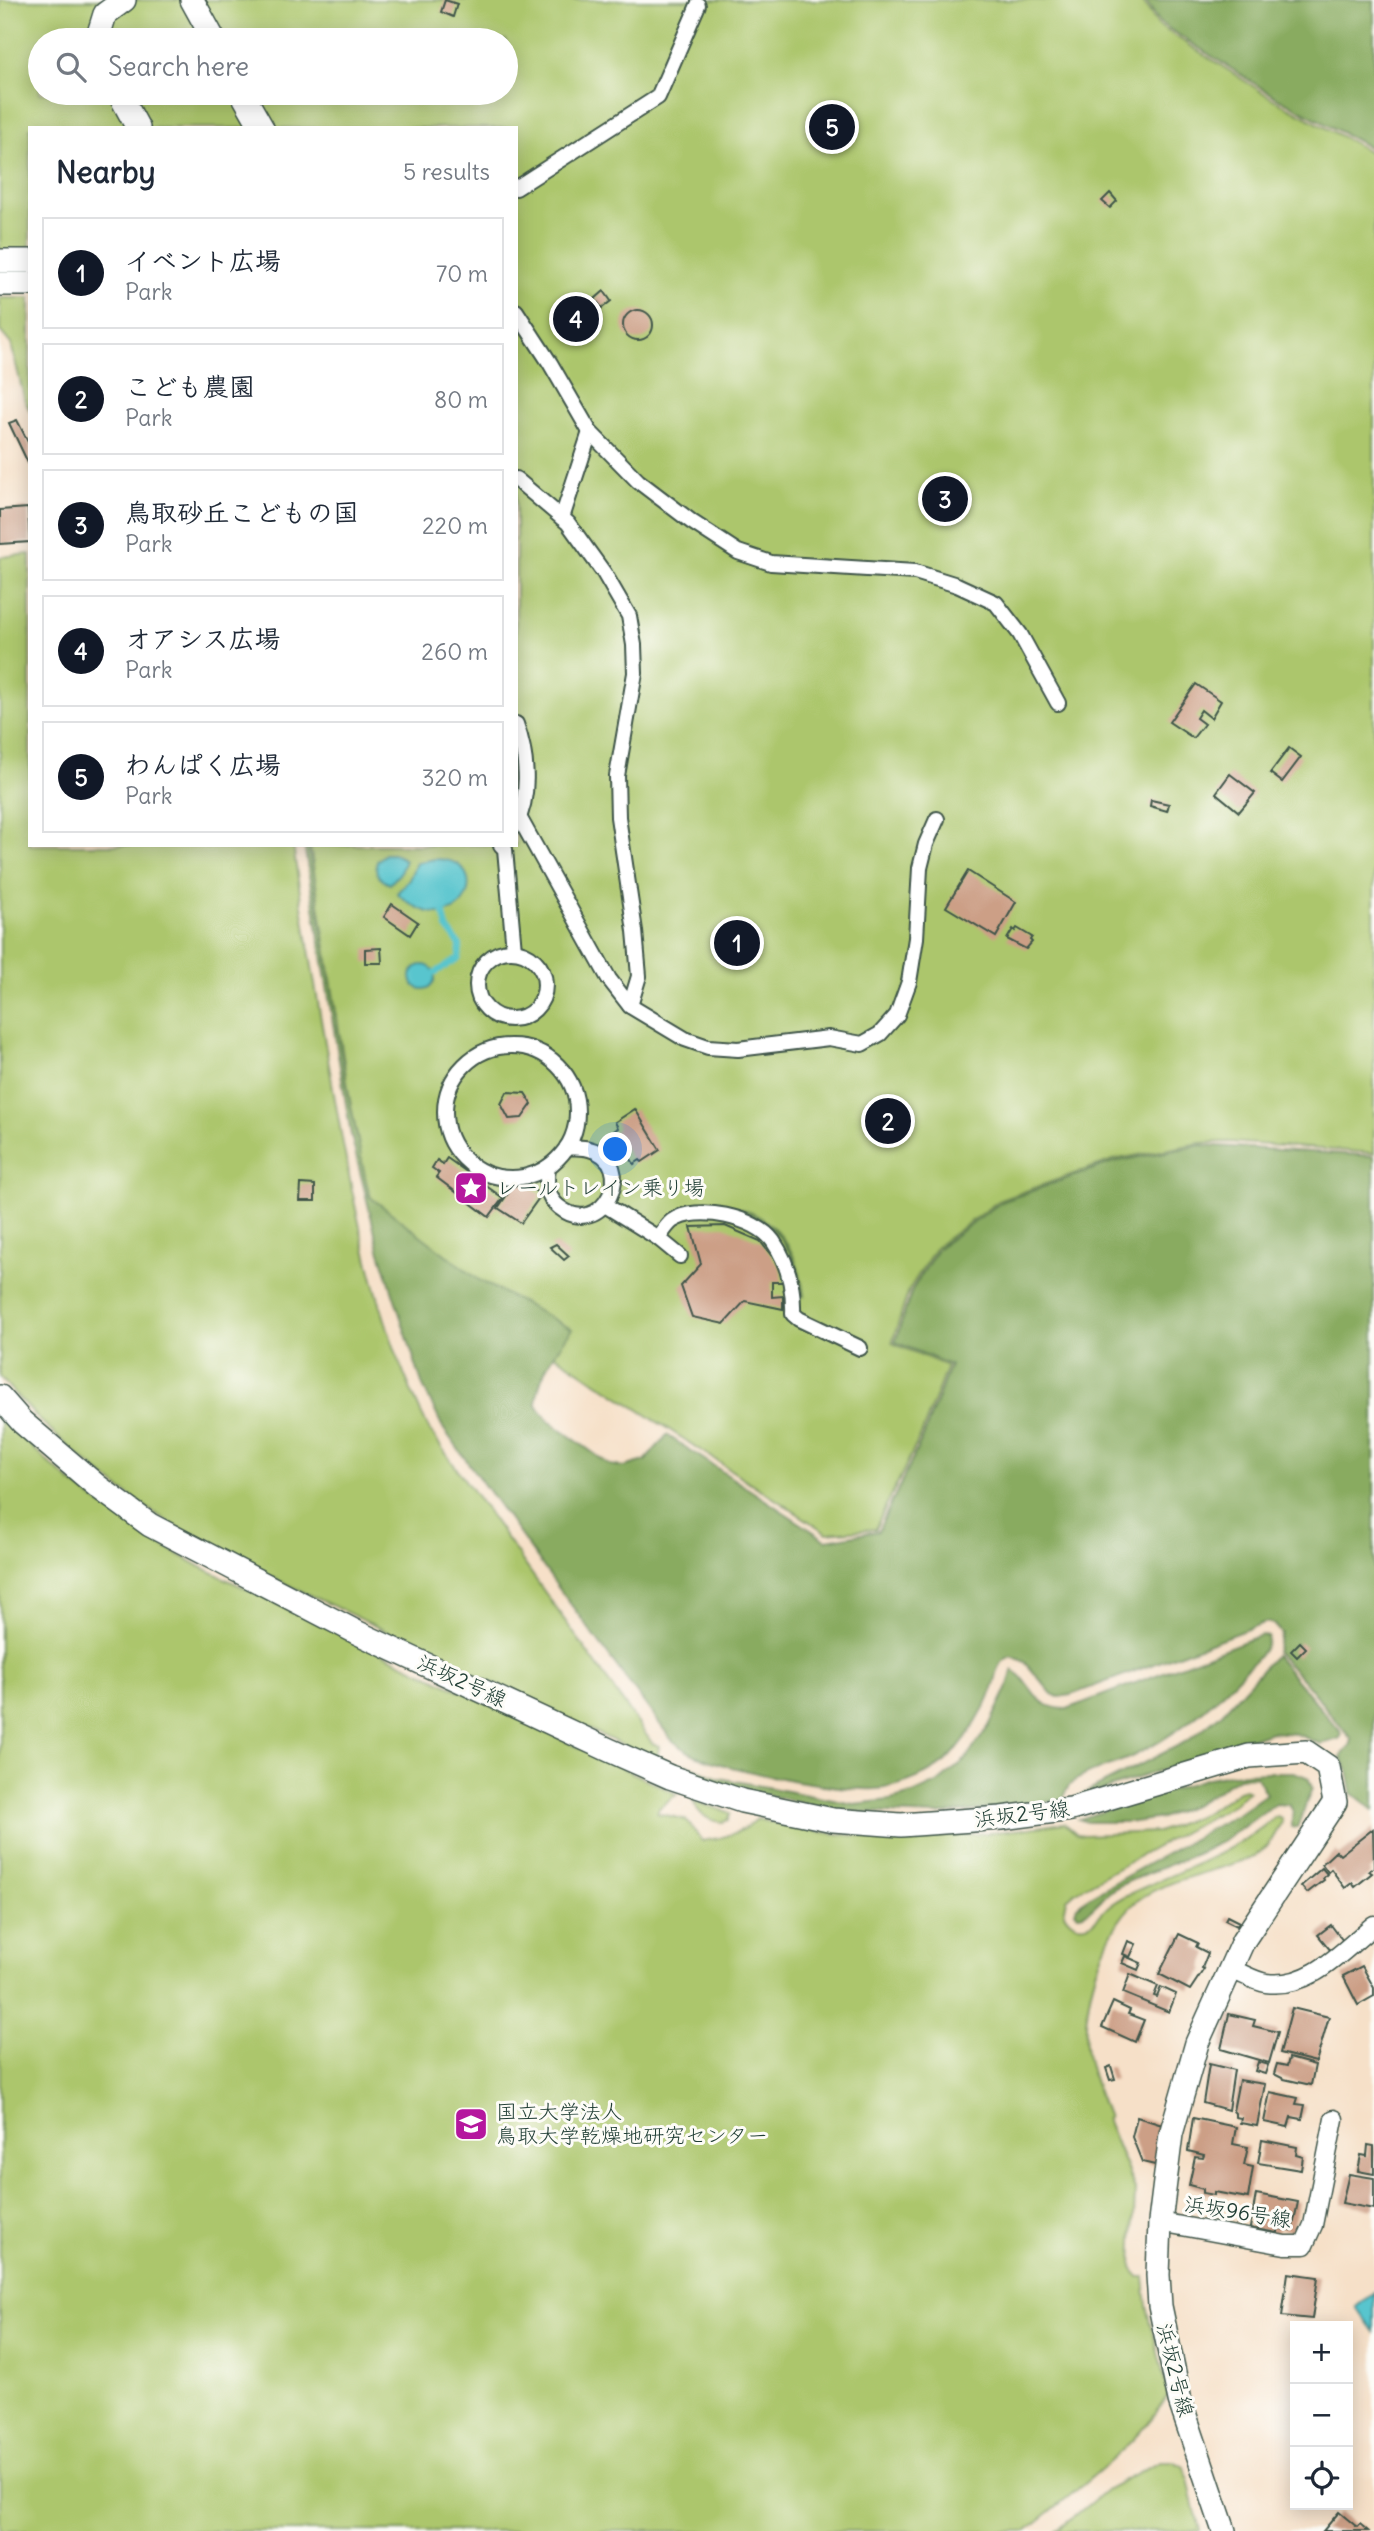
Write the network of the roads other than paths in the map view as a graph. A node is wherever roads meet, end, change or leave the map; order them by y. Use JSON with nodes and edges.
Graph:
{"nodes":[{"id":1,"x":124,"y":0,"type":"edge"},
{"id":2,"x":192,"y":0,"type":"edge"},
{"id":3,"x":698,"y":5,"type":"dead end"},
{"id":4,"x":101,"y":28,"type":"edge"},
{"id":5,"x":207,"y":28,"type":"edge"},
{"id":6,"x":126,"y":105,"type":"edge"},
{"id":7,"x":249,"y":105,"type":"edge"},
{"id":8,"x":137,"y":126,"type":"edge"},
{"id":9,"x":260,"y":126,"type":"edge"},
{"id":10,"x":518,"y":187,"type":"edge"},
{"id":11,"x":0,"y":261,"type":"edge"},
{"id":12,"x":28,"y":261,"type":"edge"},
{"id":13,"x":0,"y":284,"type":"edge"},
{"id":14,"x":28,"y":284,"type":"edge"},
{"id":15,"x":518,"y":314,"type":"edge"},
{"id":16,"x":590,"y":432,"type":"junction"},
{"id":17,"x":518,"y":481,"type":"edge"},
{"id":18,"x":562,"y":517,"type":"junction"},
{"id":19,"x":1058,"y":703,"type":"dead end"},
{"id":20,"x":518,"y":729,"type":"edge"},
{"id":21,"x":937,"y":819,"type":"dead end"},
{"id":22,"x":518,"y":820,"type":"edge"},
{"id":23,"x":503,"y":847,"type":"edge"},
{"id":24,"x":514,"y":950,"type":"junction"},
{"id":25,"x":630,"y":1006,"type":"junction"},
{"id":26,"x":514,"y":1020,"type":"junction"},
{"id":27,"x":514,"y":1046,"type":"junction"},
{"id":28,"x":567,"y":1147,"type":"junction"},
{"id":29,"x":548,"y":1167,"type":"junction"},
{"id":30,"x":605,"y":1205,"type":"junction"},
{"id":31,"x":658,"y":1238,"type":"junction"},
{"id":32,"x":680,"y":1256,"type":"dead end"},
{"id":33,"x":860,"y":1348,"type":"dead end"},
{"id":34,"x":0,"y":1397,"type":"edge"},
{"id":35,"x":1374,"y":1925,"type":"edge"},
{"id":36,"x":1230,"y":1969,"type":"junction"},
{"id":37,"x":1334,"y":2119,"type":"dead end"},
{"id":38,"x":1160,"y":2222,"type":"junction"},
{"id":39,"x":1224,"y":2531,"type":"edge"}],
"edges":[{"from":1,"to":4,"type":"street"},
{"from":2,"to":5,"type":"street"},
{"from":3,"to":10,"type":"street"},
{"from":6,"to":8,"type":"street"},
{"from":7,"to":9,"type":"street"},
{"from":11,"to":12,"type":"street"},
{"from":13,"to":14,"type":"street"},
{"from":15,"to":16,"type":"street"},
{"from":16,"to":18,"type":"street"},
{"from":16,"to":19,"type":"street"},
{"from":17,"to":18,"type":"street"},
{"from":18,"to":25,"type":"street"},
{"from":20,"to":22,"type":"street"},
{"from":21,"to":25,"type":"street"},
{"from":22,"to":25,"type":"street"},
{"from":23,"to":24,"type":"street"},
{"from":24,"to":26,"type":"street"},
{"from":24,"to":26,"type":"street"},
{"from":26,"to":27,"type":"street"},
{"from":27,"to":28,"type":"street"},
{"from":27,"to":29,"type":"street"},
{"from":28,"to":29,"type":"street"},
{"from":28,"to":30,"type":"street"},
{"from":29,"to":30,"type":"street"},
{"from":30,"to":31,"type":"street"},
{"from":31,"to":32,"type":"street"},
{"from":31,"to":33,"type":"street"},
{"from":34,"to":36,"type":"street","name":"浜坂2号線"},
{"from":35,"to":36,"type":"street"},
{"from":36,"to":38,"type":"street","name":"浜坂2号線"},
{"from":37,"to":38,"type":"street","name":"浜坂96号線"},
{"from":38,"to":39,"type":"street","name":"浜坂2号線"}]}
